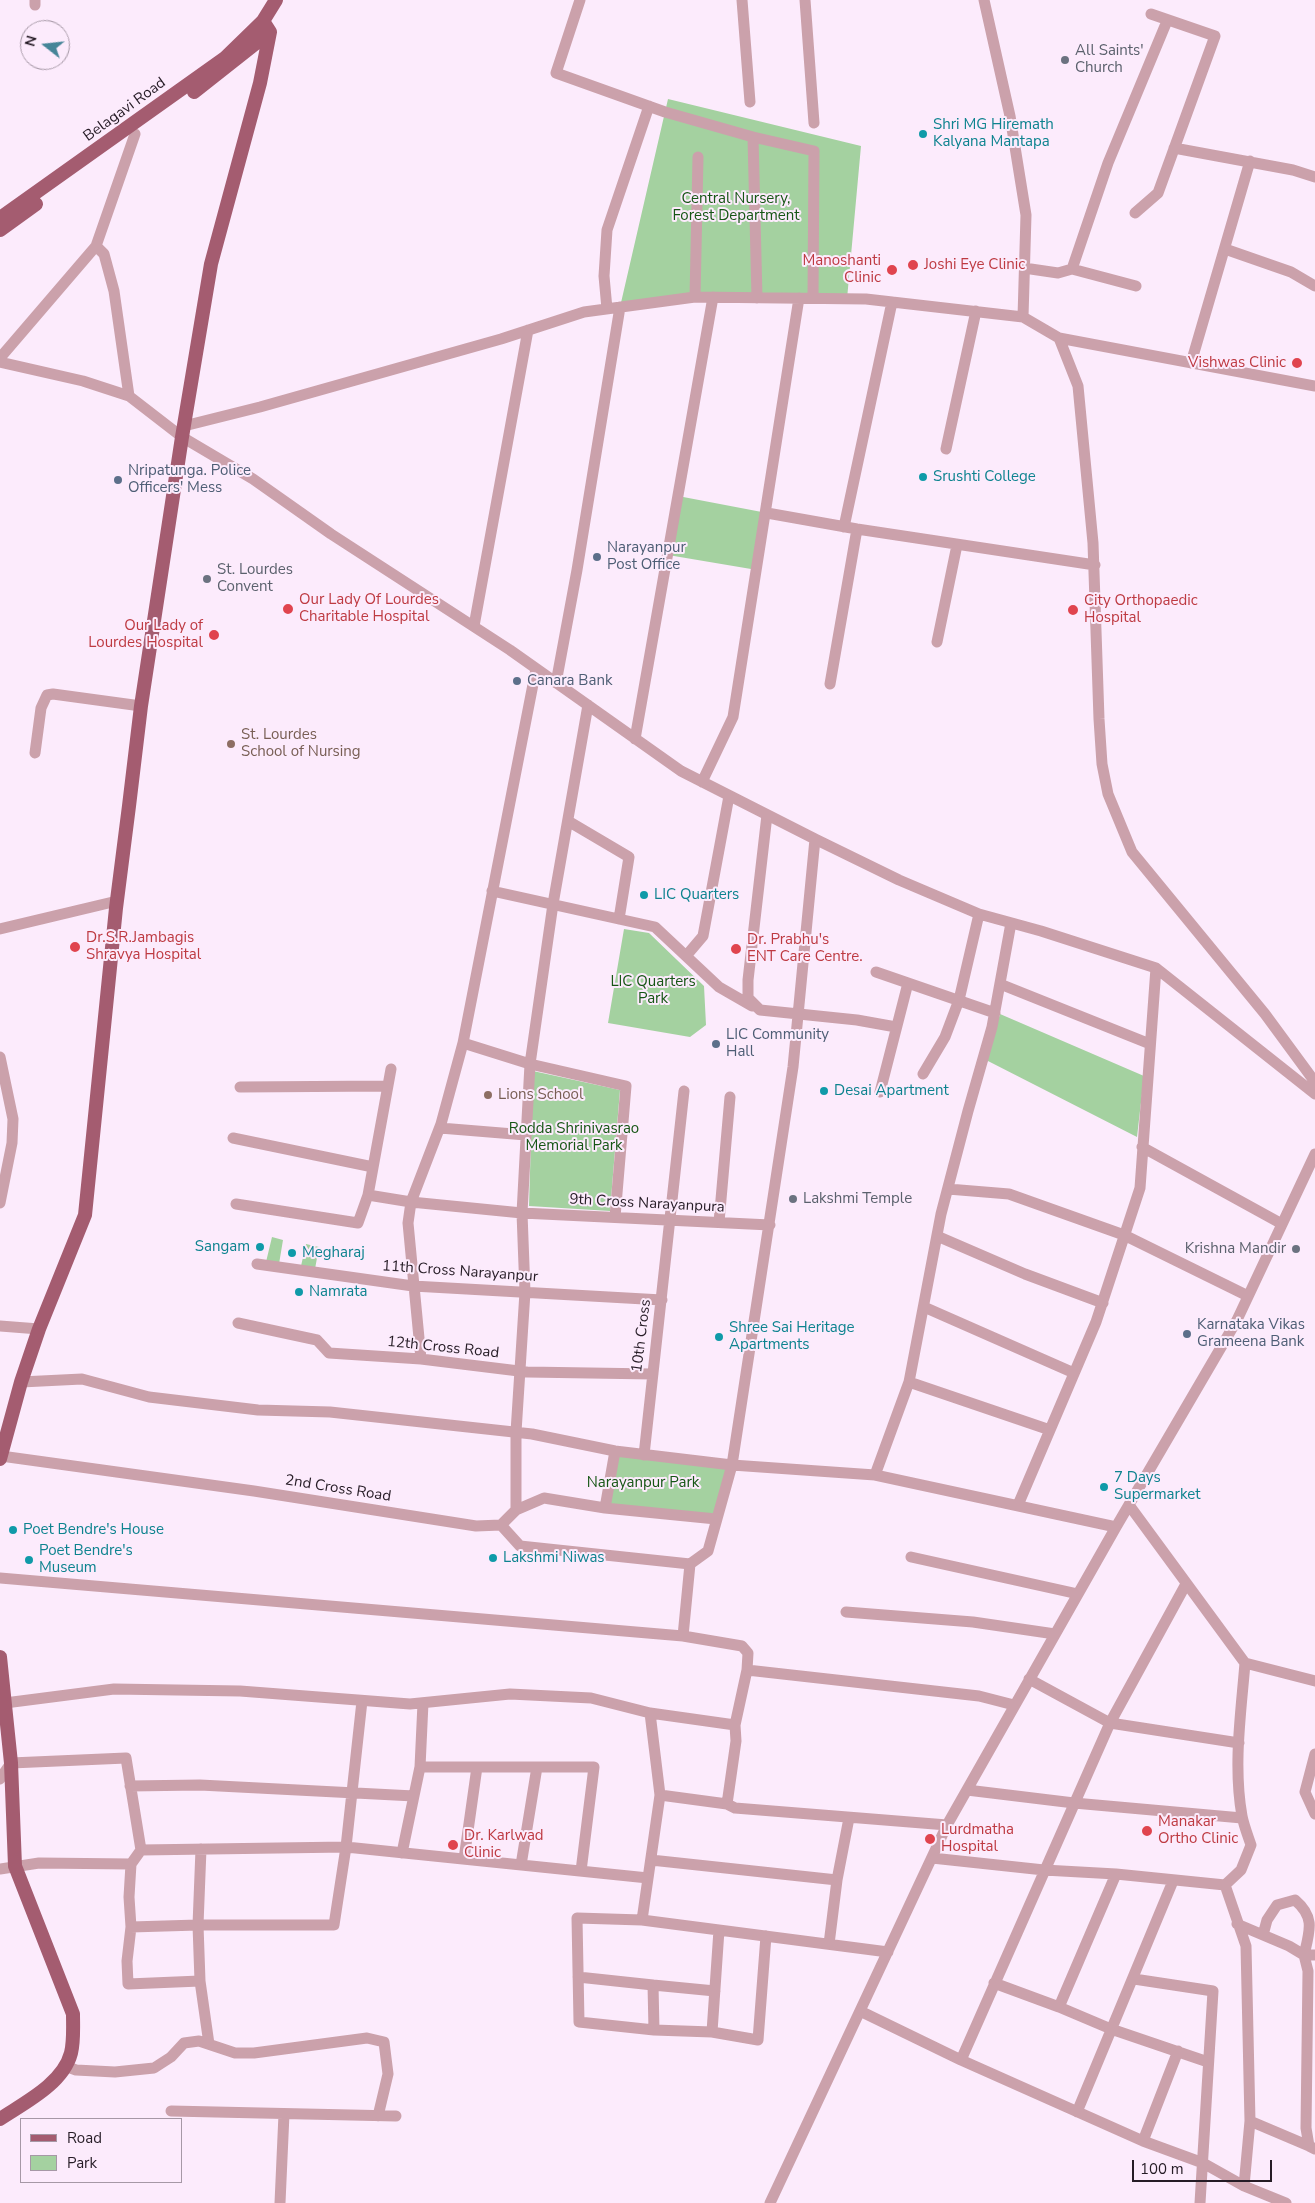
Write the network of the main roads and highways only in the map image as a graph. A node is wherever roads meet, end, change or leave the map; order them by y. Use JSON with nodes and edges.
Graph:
{"nodes":[{"id":1,"x":276,"y":0,"type":"edge"},
{"id":2,"x":267,"y":27,"type":"junction"},
{"id":3,"x":0,"y":218,"type":"edge"},
{"id":4,"x":0,"y":230,"type":"edge"},
{"id":5,"x":0,"y":1457,"type":"edge"},
{"id":6,"x":0,"y":1657,"type":"edge"},
{"id":7,"x":0,"y":2119,"type":"edge"}],
"edges":[{"from":1,"to":2,"type":"main road"},
{"from":2,"to":3,"type":"main road","name":"Belagavi Road"},
{"from":2,"to":4,"type":"main road"},
{"from":2,"to":5,"type":"main road"},
{"from":6,"to":7,"type":"main road"}]}
